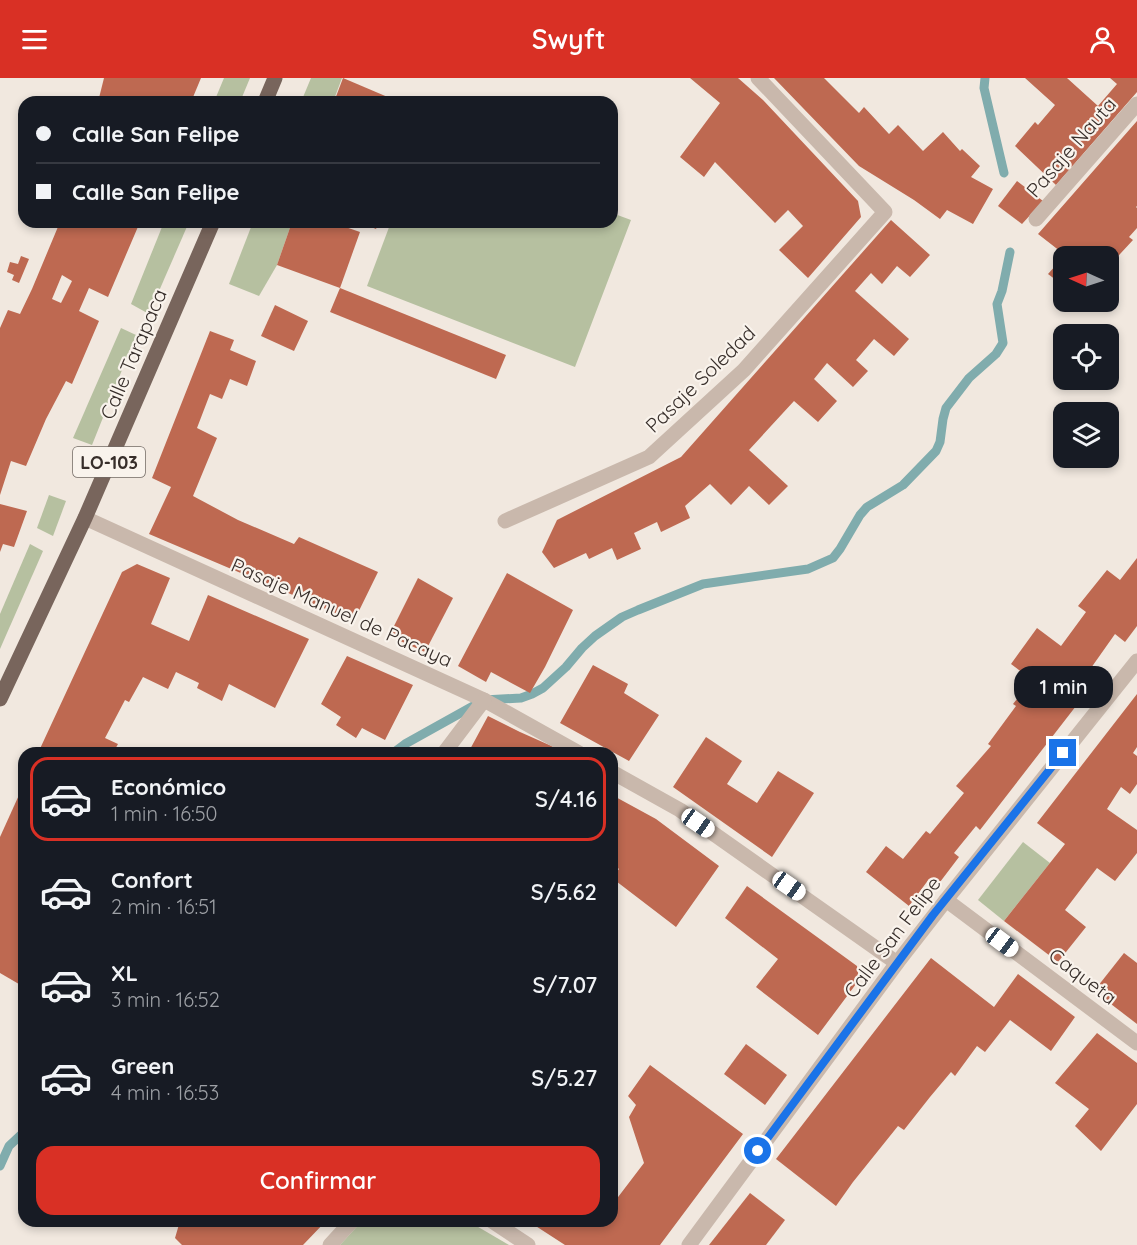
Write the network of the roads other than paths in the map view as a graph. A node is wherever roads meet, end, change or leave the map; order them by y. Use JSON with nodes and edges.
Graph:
{"nodes":[{"id":1,"x":275,"y":78,"type":"edge"},
{"id":2,"x":758,"y":78,"type":"edge"},
{"id":3,"x":268,"y":96,"type":"edge"},
{"id":4,"x":1137,"y":104,"type":"edge"},
{"id":5,"x":1036,"y":219,"type":"dead end"},
{"id":6,"x":210,"y":228,"type":"edge"},
{"id":7,"x":85,"y":518,"type":"junction"},
{"id":8,"x":505,"y":521,"type":"dead end"},
{"id":9,"x":1137,"y":661,"type":"edge"},
{"id":10,"x":0,"y":699,"type":"edge"},
{"id":11,"x":484,"y":700,"type":"junction"},
{"id":12,"x":449,"y":747,"type":"edge"},
{"id":13,"x":568,"y":747,"type":"edge"},
{"id":14,"x":618,"y":775,"type":"edge"},
{"id":15,"x":946,"y":900,"type":"junction"},
{"id":16,"x":897,"y":963,"type":"junction"},
{"id":17,"x":1137,"y":1043,"type":"edge"},
{"id":18,"x":346,"y":1227,"type":"edge"},
{"id":19,"x":501,"y":1227,"type":"edge"},
{"id":20,"x":330,"y":1245,"type":"edge"},
{"id":21,"x":528,"y":1245,"type":"edge"},
{"id":22,"x":689,"y":1245,"type":"edge"}],
"edges":[{"from":1,"to":3,"type":"main road"},
{"from":2,"to":8,"type":"street","name":"Pasaje Soledad"},
{"from":4,"to":5,"type":"street","name":"Pasaje Nauta"},
{"from":6,"to":7,"type":"main road","name":"Calle Tarapaca","number":"LO-103"},
{"from":7,"to":10,"type":"main road","name":"Calle Tarapaca","number":"LO-103"},
{"from":7,"to":11,"type":"street","name":"Pasaje Manuel de Pacaya"},
{"from":9,"to":15,"type":"street","name":"Calle San Felipe"},
{"from":11,"to":12,"type":"street"},
{"from":11,"to":13,"type":"street","name":"Pasaje Manuel de Pacaya"},
{"from":14,"to":16,"type":"street"},
{"from":15,"to":16,"type":"street","name":"Calle San Felipe"},
{"from":15,"to":17,"type":"street","name":"Caqueta"},
{"from":16,"to":22,"type":"street","name":"Calle San Felipe"},
{"from":18,"to":20,"type":"street"},
{"from":19,"to":21,"type":"street"}]}
